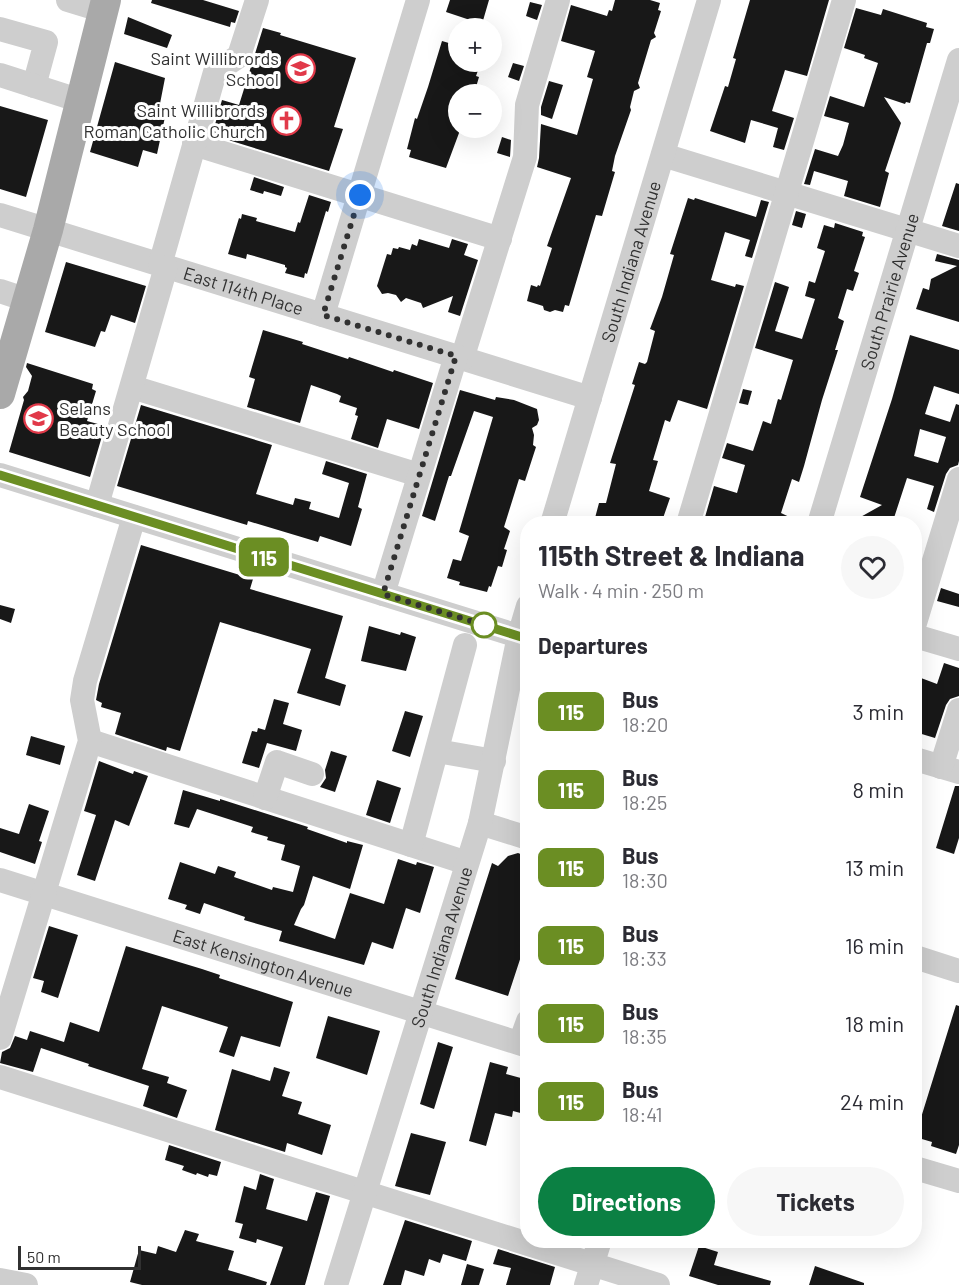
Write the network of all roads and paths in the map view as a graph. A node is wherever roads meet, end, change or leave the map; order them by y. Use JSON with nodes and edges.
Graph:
{"nodes":[{"id":1,"x":68,"y":0,"type":"edge"},
{"id":2,"x":257,"y":0,"type":"edge"},
{"id":3,"x":418,"y":0,"type":"edge"},
{"id":4,"x":558,"y":0,"type":"edge"},
{"id":5,"x":709,"y":0,"type":"edge"},
{"id":6,"x":844,"y":0,"type":"edge"},
{"id":7,"x":105,"y":5,"type":"edge"},
{"id":8,"x":0,"y":29,"type":"edge"},
{"id":9,"x":959,"y":60,"type":"edge"},
{"id":10,"x":0,"y":75,"type":"edge"},
{"id":11,"x":34,"y":86,"type":"junction"},
{"id":12,"x":81,"y":101,"type":"junction"},
{"id":13,"x":194,"y":144,"type":"junction"},
{"id":14,"x":663,"y":155,"type":"junction"},
{"id":15,"x":787,"y":193,"type":"junction"},
{"id":16,"x":360,"y":195,"type":"junction"},
{"id":17,"x":0,"y":215,"type":"edge"},
{"id":18,"x":48,"y":230,"type":"junction"},
{"id":19,"x":908,"y":230,"type":"junction"},
{"id":20,"x":500,"y":239,"type":"junction"},
{"id":21,"x":959,"y":246,"type":"edge"},
{"id":22,"x":163,"y":266,"type":"junction"},
{"id":23,"x":14,"y":295,"type":"edge"},
{"id":24,"x":323,"y":315,"type":"junction"},
{"id":25,"x":459,"y":358,"type":"junction"},
{"id":26,"x":132,"y":387,"type":"junction"},
{"id":27,"x":0,"y":393,"type":"edge"},
{"id":28,"x":590,"y":398,"type":"junction"},
{"id":29,"x":0,"y":475,"type":"edge"},
{"id":30,"x":419,"y":475,"type":"junction"},
{"id":31,"x":959,"y":479,"type":"edge"},
{"id":32,"x":97,"y":505,"type":"junction"},
{"id":33,"x":554,"y":516,"type":"edge"},
{"id":34,"x":690,"y":516,"type":"edge"},
{"id":35,"x":821,"y":516,"type":"edge"},
{"id":36,"x":134,"y":517,"type":"junction"},
{"id":37,"x":383,"y":594,"type":"junction"},
{"id":38,"x":922,"y":615,"type":"edge"},
{"id":39,"x":520,"y":637,"type":"edge"},
{"id":40,"x":922,"y":639,"type":"edge"},
{"id":41,"x":465,"y":645,"type":"dead end"},
{"id":42,"x":959,"y":650,"type":"edge"},
{"id":43,"x":520,"y":651,"type":"edge"},
{"id":44,"x":959,"y":710,"type":"edge"},
{"id":45,"x":90,"y":741,"type":"junction"},
{"id":46,"x":437,"y":751,"type":"junction"},
{"id":47,"x":494,"y":761,"type":"junction"},
{"id":48,"x":922,"y":761,"type":"edge"},
{"id":49,"x":950,"y":770,"type":"edge"},
{"id":50,"x":312,"y":774,"type":"dead end"},
{"id":51,"x":265,"y":798,"type":"junction"},
{"id":52,"x":480,"y":823,"type":"junction"},
{"id":53,"x":520,"y":834,"type":"edge"},
{"id":54,"x":411,"y":845,"type":"junction"},
{"id":55,"x":467,"y":862,"type":"junction"},
{"id":56,"x":0,"y":880,"type":"edge"},
{"id":57,"x":44,"y":893,"type":"junction"},
{"id":58,"x":922,"y":959,"type":"edge"},
{"id":59,"x":959,"y":971,"type":"edge"},
{"id":60,"x":420,"y":1012,"type":"junction"},
{"id":61,"x":0,"y":1038,"type":"edge"},
{"id":62,"x":520,"y":1044,"type":"edge"},
{"id":63,"x":0,"y":1077,"type":"edge"},
{"id":64,"x":922,"y":1169,"type":"edge"},
{"id":65,"x":959,"y":1181,"type":"edge"},
{"id":66,"x":364,"y":1192,"type":"junction"},
{"id":67,"x":597,"y":1248,"type":"edge"},
{"id":68,"x":0,"y":1273,"type":"edge"},
{"id":69,"x":589,"y":1275,"type":"edge"},
{"id":70,"x":0,"y":1280,"type":"edge"},
{"id":71,"x":25,"y":1285,"type":"edge"},
{"id":72,"x":336,"y":1285,"type":"edge"},
{"id":73,"x":658,"y":1285,"type":"edge"}],
"edges":[{"from":1,"to":7,"type":"street"},
{"from":2,"to":13,"type":"street"},
{"from":3,"to":16,"type":"street"},
{"from":4,"to":20,"type":"street"},
{"from":5,"to":14,"type":"street","name":"South Indiana Avenue"},
{"from":6,"to":15,"type":"street"},
{"from":7,"to":12,"type":"main road"},
{"from":8,"to":11,"type":"street"},
{"from":9,"to":19,"type":"street","name":"South Prairie Avenue"},
{"from":10,"to":11,"type":"street"},
{"from":11,"to":12,"type":"street"},
{"from":12,"to":18,"type":"main road"},
{"from":13,"to":16,"type":"street"},
{"from":13,"to":22,"type":"street"},
{"from":14,"to":15,"type":"street"},
{"from":14,"to":28,"type":"street","name":"South Indiana Avenue"},
{"from":15,"to":19,"type":"street"},
{"from":15,"to":34,"type":"street"},
{"from":16,"to":20,"type":"street"},
{"from":16,"to":24,"type":"street"},
{"from":17,"to":18,"type":"street","name":"East 114th Place"},
{"from":18,"to":22,"type":"street","name":"East 114th Place"},
{"from":18,"to":23,"type":"main road"},
{"from":19,"to":21,"type":"street"},
{"from":19,"to":35,"type":"street","name":"South Prairie Avenue"},
{"from":20,"to":25,"type":"street"},
{"from":22,"to":24,"type":"street","name":"East 114th Place"},
{"from":22,"to":26,"type":"street"},
{"from":23,"to":27,"type":"main road"},
{"from":24,"to":25,"type":"street","name":"East 114th Place"},
{"from":25,"to":28,"type":"street","name":"East 114th Place"},
{"from":25,"to":30,"type":"street"},
{"from":26,"to":30,"type":"street"},
{"from":26,"to":32,"type":"street"},
{"from":28,"to":33,"type":"street","name":"South Indiana Avenue"},
{"from":29,"to":32,"type":"street"},
{"from":30,"to":37,"type":"street"},
{"from":31,"to":38,"type":"street"},
{"from":32,"to":36,"type":"street"},
{"from":36,"to":37,"type":"street"},
{"from":36,"to":45,"type":"street"},
{"from":37,"to":39,"type":"street"},
{"from":40,"to":42,"type":"street"},
{"from":41,"to":46,"type":"street"},
{"from":43,"to":47,"type":"street","name":"South Indiana Avenue"},
{"from":44,"to":49,"type":"street"},
{"from":45,"to":51,"type":"street"},
{"from":45,"to":57,"type":"street"},
{"from":46,"to":47,"type":"street"},
{"from":46,"to":54,"type":"street"},
{"from":47,"to":52,"type":"street","name":"South Indiana Avenue"},
{"from":48,"to":49,"type":"street"},
{"from":50,"to":51,"type":"street"},
{"from":51,"to":54,"type":"street"},
{"from":52,"to":53,"type":"street"},
{"from":52,"to":55,"type":"street","name":"South Indiana Avenue"},
{"from":54,"to":55,"type":"street"},
{"from":55,"to":60,"type":"street","name":"South Indiana Avenue"},
{"from":56,"to":57,"type":"street","name":"East Kensington Avenue"},
{"from":57,"to":60,"type":"street","name":"East Kensington Avenue"},
{"from":57,"to":61,"type":"street"},
{"from":58,"to":59,"type":"street"},
{"from":60,"to":62,"type":"street","name":"East Kensington Avenue"},
{"from":60,"to":66,"type":"street","name":"South Indiana Avenue"},
{"from":63,"to":66,"type":"street"},
{"from":64,"to":65,"type":"street"},
{"from":66,"to":69,"type":"street"},
{"from":66,"to":72,"type":"street","name":"South Indiana Avenue"},
{"from":67,"to":69,"type":"street"},
{"from":68,"to":71,"type":"street"},
{"from":69,"to":73,"type":"street"},
{"from":70,"to":71,"type":"street"}]}
